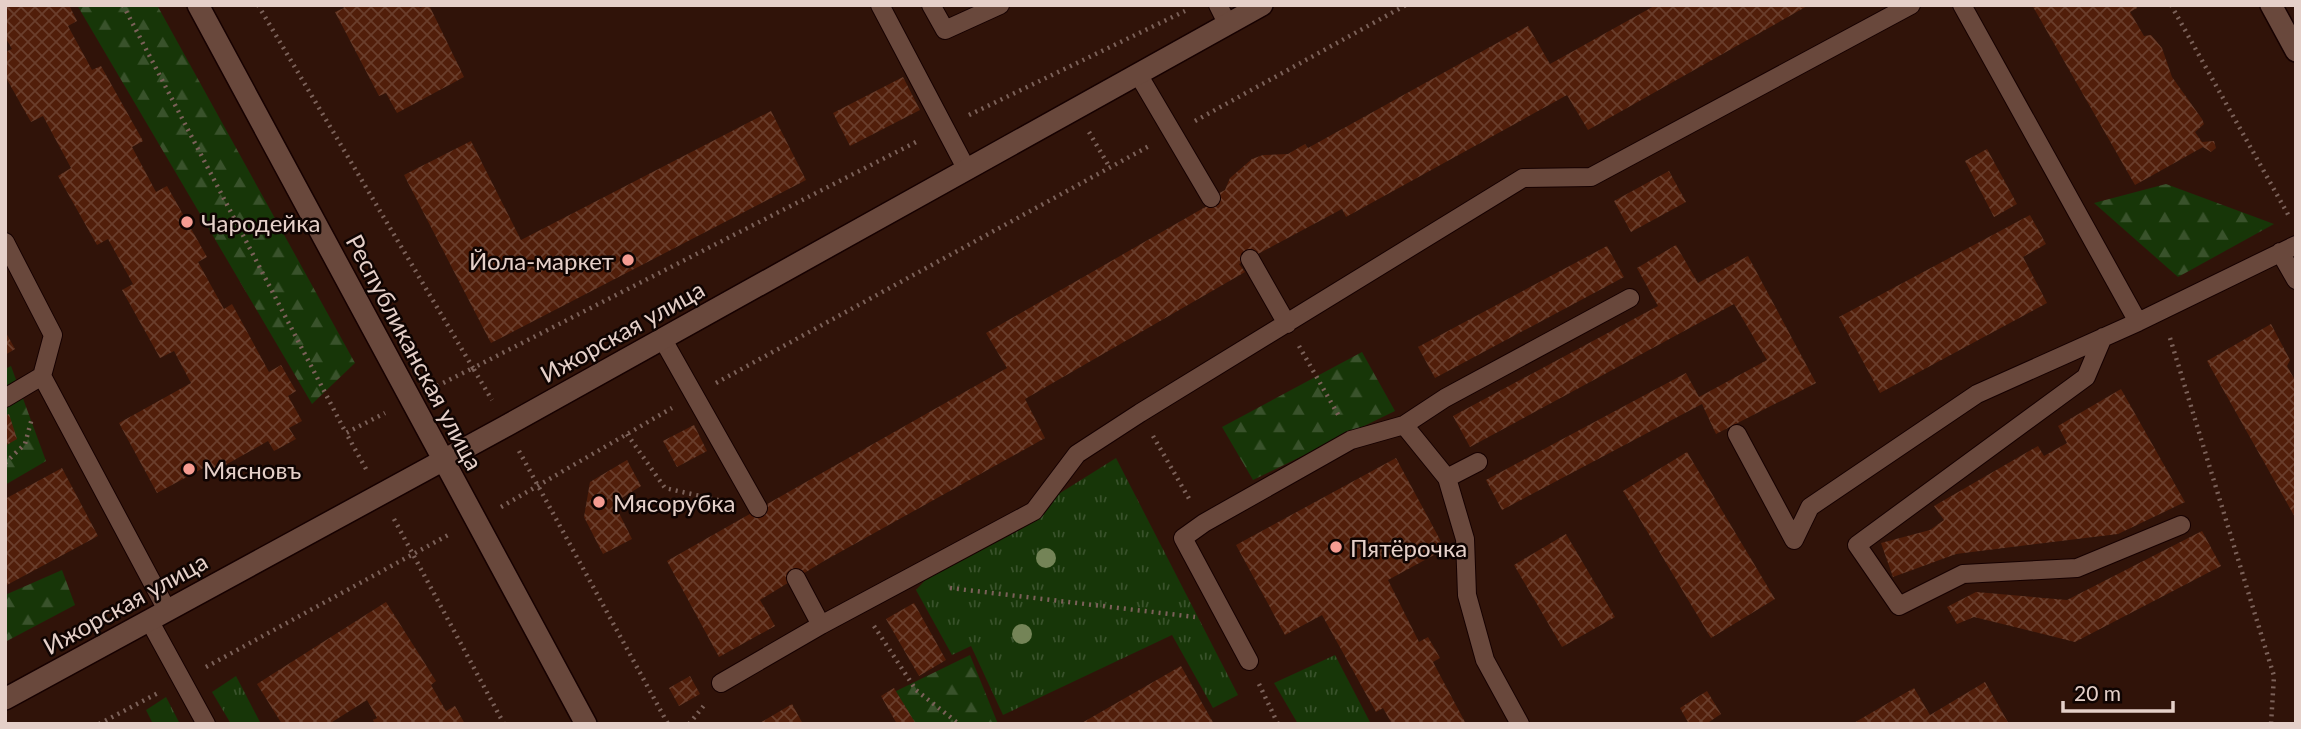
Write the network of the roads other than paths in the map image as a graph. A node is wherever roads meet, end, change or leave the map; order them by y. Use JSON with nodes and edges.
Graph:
{"nodes":[{"id":1,"x":198,"y":5,"type":"edge"},
{"id":2,"x":880,"y":5,"type":"edge"},
{"id":3,"x":931,"y":5,"type":"edge"},
{"id":4,"x":1000,"y":5,"type":"edge"},
{"id":5,"x":1218,"y":5,"type":"edge"},
{"id":6,"x":1262,"y":5,"type":"edge"},
{"id":7,"x":1911,"y":5,"type":"edge"},
{"id":8,"x":1962,"y":5,"type":"edge"},
{"id":9,"x":2270,"y":5,"type":"edge"},
{"id":10,"x":1228,"y":24,"type":"junction"},
{"id":11,"x":2296,"y":51,"type":"edge"},
{"id":12,"x":1138,"y":74,"type":"junction"},
{"id":13,"x":967,"y":170,"type":"junction"},
{"id":14,"x":1211,"y":198,"type":"dead end"},
{"id":15,"x":5,"y":242,"type":"edge"},
{"id":16,"x":2288,"y":249,"type":"edge"},
{"id":17,"x":1250,"y":259,"type":"dead end"},
{"id":18,"x":2296,"y":280,"type":"edge"},
{"id":19,"x":1630,"y":298,"type":"dead end"},
{"id":20,"x":2138,"y":322,"type":"junction"},
{"id":21,"x":1287,"y":324,"type":"junction"},
{"id":22,"x":2103,"y":337,"type":"junction"},
{"id":23,"x":662,"y":338,"type":"junction"},
{"id":24,"x":42,"y":376,"type":"junction"},
{"id":25,"x":5,"y":398,"type":"edge"},
{"id":26,"x":1404,"y":425,"type":"junction"},
{"id":27,"x":1737,"y":434,"type":"dead end"},
{"id":28,"x":442,"y":460,"type":"junction"},
{"id":29,"x":1478,"y":463,"type":"dead end"},
{"id":30,"x":1447,"y":478,"type":"junction"},
{"id":31,"x":758,"y":508,"type":"road end"},
{"id":32,"x":2181,"y":525,"type":"dead end"},
{"id":33,"x":796,"y":578,"type":"dead end"},
{"id":34,"x":158,"y":615,"type":"junction"},
{"id":35,"x":821,"y":625,"type":"junction"},
{"id":36,"x":1249,"y":661,"type":"road end"},
{"id":37,"x":721,"y":683,"type":"dead end"},
{"id":38,"x":5,"y":699,"type":"edge"},
{"id":39,"x":206,"y":724,"type":"edge"},
{"id":40,"x":586,"y":724,"type":"edge"},
{"id":41,"x":1520,"y":724,"type":"edge"}],
"edges":[{"from":1,"to":28,"type":"street","name":"Республиканская улица"},
{"from":2,"to":13,"type":"lane"},
{"from":3,"to":4,"type":"lane"},
{"from":5,"to":10,"type":"lane"},
{"from":6,"to":10,"type":"street","name":"Ижорская улица"},
{"from":7,"to":21,"type":"lane"},
{"from":8,"to":20,"type":"lane"},
{"from":9,"to":11,"type":"street"},
{"from":10,"to":12,"type":"street","name":"Ижорская улица"},
{"from":12,"to":13,"type":"street","name":"Ижорская улица"},
{"from":12,"to":14,"type":"lane"},
{"from":13,"to":23,"type":"street","name":"Ижорская улица"},
{"from":15,"to":24,"type":"lane"},
{"from":16,"to":18,"type":"lane"},
{"from":16,"to":20,"type":"lane"},
{"from":17,"to":21,"type":"lane"},
{"from":19,"to":26,"type":"lane"},
{"from":20,"to":22,"type":"lane"},
{"from":21,"to":35,"type":"lane"},
{"from":22,"to":27,"type":"lane"},
{"from":22,"to":32,"type":"lane"},
{"from":23,"to":28,"type":"street","name":"Ижорская улица"},
{"from":23,"to":31,"type":"lane"},
{"from":24,"to":25,"type":"lane"},
{"from":24,"to":34,"type":"lane"},
{"from":26,"to":30,"type":"lane"},
{"from":26,"to":36,"type":"lane"},
{"from":28,"to":34,"type":"street","name":"Ижорская улица"},
{"from":28,"to":40,"type":"street","name":"Республиканская улица"},
{"from":29,"to":30,"type":"lane"},
{"from":30,"to":41,"type":"lane"},
{"from":33,"to":35,"type":"lane"},
{"from":34,"to":38,"type":"street","name":"Ижорская улица"},
{"from":34,"to":39,"type":"lane"},
{"from":35,"to":37,"type":"lane"}]}
